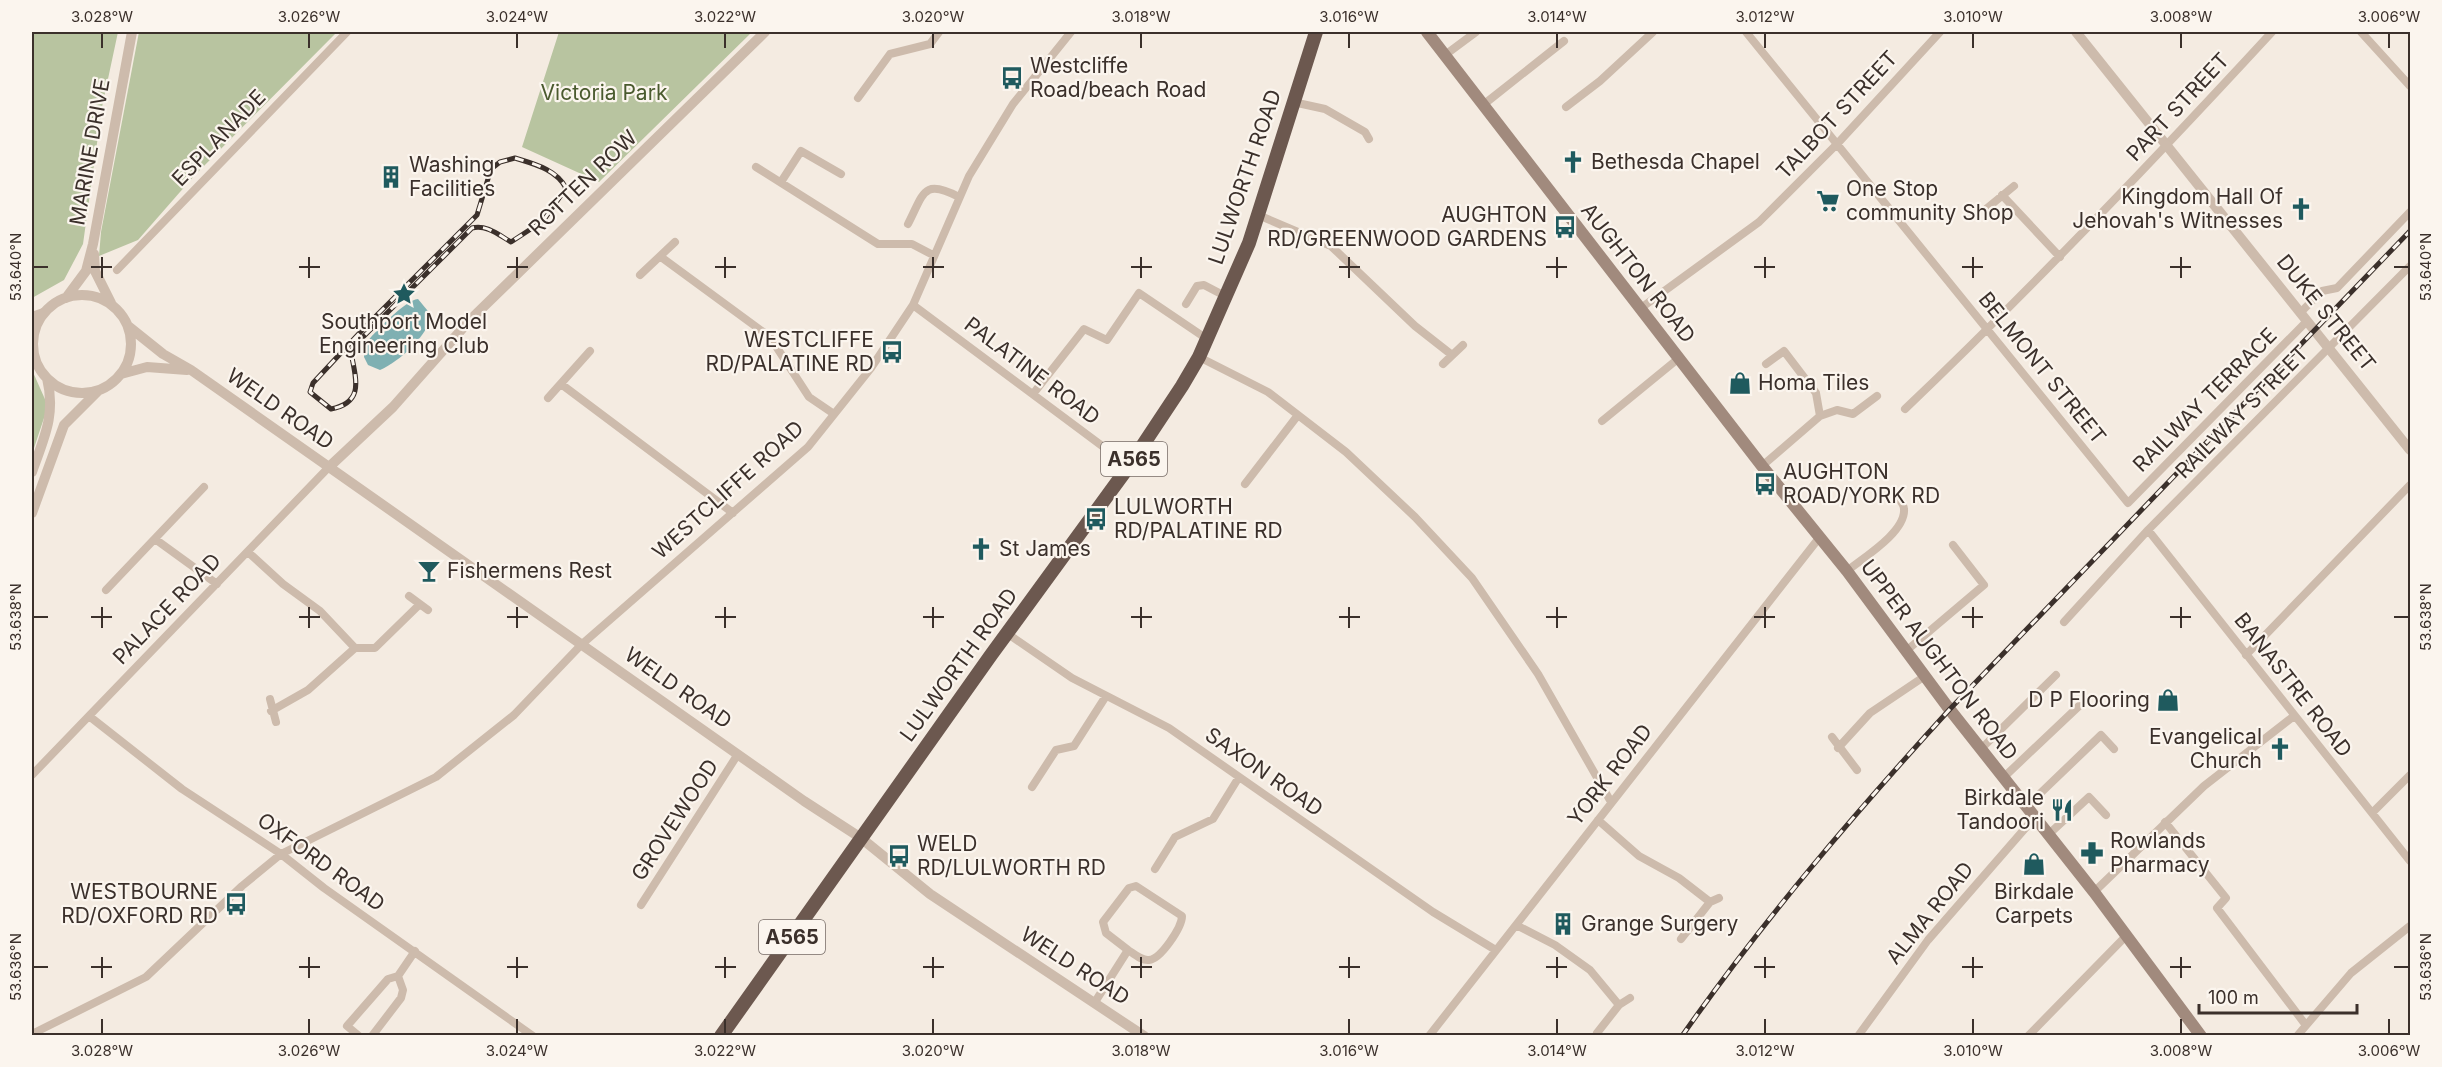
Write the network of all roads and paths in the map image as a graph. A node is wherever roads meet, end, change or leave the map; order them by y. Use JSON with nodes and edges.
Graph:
{"nodes":[{"id":1,"x":132,"y":32,"type":"edge"},
{"id":2,"x":347,"y":32,"type":"edge"},
{"id":3,"x":765,"y":32,"type":"edge"},
{"id":4,"x":939,"y":32,"type":"edge"},
{"id":5,"x":1071,"y":32,"type":"edge"},
{"id":6,"x":1316,"y":32,"type":"edge"},
{"id":7,"x":1427,"y":32,"type":"edge"},
{"id":8,"x":1476,"y":32,"type":"edge"},
{"id":9,"x":1653,"y":32,"type":"edge"},
{"id":10,"x":1746,"y":32,"type":"edge"},
{"id":11,"x":1940,"y":32,"type":"edge"},
{"id":12,"x":2076,"y":32,"type":"edge"},
{"id":13,"x":2272,"y":32,"type":"edge"},
{"id":14,"x":2361,"y":32,"type":"edge"},
{"id":15,"x":1564,"y":40,"type":"dead end"},
{"id":16,"x":1445,"y":55,"type":"junction"},
{"id":17,"x":2410,"y":86,"type":"edge"},
{"id":18,"x":858,"y":98,"type":"dead end"},
{"id":19,"x":1293,"y":102,"type":"junction"},
{"id":20,"x":1483,"y":105,"type":"junction"},
{"id":21,"x":1566,"y":107,"type":"dead end"},
{"id":22,"x":1369,"y":139,"type":"dead end"},
{"id":23,"x":1838,"y":143,"type":"junction"},
{"id":24,"x":2168,"y":146,"type":"junction"},
{"id":25,"x":756,"y":166,"type":"dead end"},
{"id":26,"x":841,"y":174,"type":"dead end"},
{"id":27,"x":781,"y":182,"type":"junction"},
{"id":28,"x":2014,"y":186,"type":"dead end"},
{"id":29,"x":2002,"y":195,"type":"junction"},
{"id":30,"x":959,"y":198,"type":"junction"},
{"id":31,"x":1986,"y":209,"type":"dead end"},
{"id":32,"x":2410,"y":212,"type":"edge"},
{"id":33,"x":1258,"y":215,"type":"junction"},
{"id":34,"x":908,"y":224,"type":"dead end"},
{"id":35,"x":675,"y":242,"type":"dead end"},
{"id":36,"x":93,"y":244,"type":"junction"},
{"id":37,"x":933,"y":255,"type":"junction"},
{"id":38,"x":661,"y":257,"type":"junction"},
{"id":39,"x":2060,"y":257,"type":"junction"},
{"id":40,"x":2410,"y":266,"type":"edge"},
{"id":41,"x":117,"y":270,"type":"dead end"},
{"id":42,"x":640,"y":275,"type":"dead end"},
{"id":43,"x":1225,"y":296,"type":"junction"},
{"id":44,"x":66,"y":298,"type":"junction"},
{"id":45,"x":1186,"y":304,"type":"dead end"},
{"id":46,"x":112,"y":305,"type":"junction"},
{"id":47,"x":913,"y":305,"type":"junction"},
{"id":48,"x":1641,"y":308,"type":"junction"},
{"id":49,"x":46,"y":311,"type":"junction"},
{"id":50,"x":32,"y":316,"type":"edge"},
{"id":51,"x":2304,"y":317,"type":"junction"},
{"id":52,"x":128,"y":326,"type":"junction"},
{"id":53,"x":1988,"y":330,"type":"junction"},
{"id":54,"x":1207,"y":339,"type":"junction"},
{"id":55,"x":1463,"y":345,"type":"dead end"},
{"id":56,"x":2331,"y":349,"type":"junction"},
{"id":57,"x":590,"y":351,"type":"dead end"},
{"id":58,"x":1452,"y":355,"type":"junction"},
{"id":59,"x":1199,"y":357,"type":"junction"},
{"id":60,"x":1679,"y":358,"type":"junction"},
{"id":61,"x":34,"y":359,"type":"edge"},
{"id":62,"x":1443,"y":364,"type":"dead end"},
{"id":63,"x":1766,"y":364,"type":"dead end"},
{"id":64,"x":190,"y":370,"type":"junction"},
{"id":65,"x":121,"y":374,"type":"junction"},
{"id":66,"x":47,"y":378,"type":"junction"},
{"id":67,"x":561,"y":384,"type":"junction"},
{"id":68,"x":98,"y":390,"type":"junction"},
{"id":69,"x":1033,"y":394,"type":"junction"},
{"id":70,"x":1877,"y":396,"type":"dead end"},
{"id":71,"x":548,"y":398,"type":"dead end"},
{"id":72,"x":1905,"y":410,"type":"dead end"},
{"id":73,"x":834,"y":414,"type":"junction"},
{"id":74,"x":1298,"y":415,"type":"junction"},
{"id":75,"x":1820,"y":417,"type":"junction"},
{"id":76,"x":1602,"y":421,"type":"dead end"},
{"id":77,"x":2410,"y":450,"type":"edge"},
{"id":78,"x":1129,"y":466,"type":"junction"},
{"id":79,"x":1762,"y":466,"type":"junction"},
{"id":80,"x":328,"y":468,"type":"junction"},
{"id":81,"x":32,"y":472,"type":"edge"},
{"id":82,"x":1245,"y":484,"type":"dead end"},
{"id":83,"x":2410,"y":485,"type":"edge"},
{"id":84,"x":204,"y":487,"type":"dead end"},
{"id":85,"x":1895,"y":493,"type":"dead end"},
{"id":86,"x":2128,"y":503,"type":"joint"},
{"id":87,"x":32,"y":513,"type":"edge"},
{"id":88,"x":733,"y":513,"type":"junction"},
{"id":89,"x":2148,"y":530,"type":"junction"},
{"id":90,"x":1819,"y":538,"type":"junction"},
{"id":91,"x":155,"y":539,"type":"junction"},
{"id":92,"x":1953,"y":545,"type":"dead end"},
{"id":93,"x":248,"y":552,"type":"junction"},
{"id":94,"x":1847,"y":571,"type":"junction"},
{"id":95,"x":217,"y":584,"type":"junction"},
{"id":96,"x":106,"y":590,"type":"dead end"},
{"id":97,"x":409,"y":596,"type":"dead end"},
{"id":98,"x":419,"y":605,"type":"junction"},
{"id":99,"x":428,"y":610,"type":"dead end"},
{"id":100,"x":2064,"y":622,"type":"dead end"},
{"id":101,"x":1008,"y":634,"type":"junction"},
{"id":102,"x":581,"y":645,"type":"junction"},
{"id":103,"x":355,"y":648,"type":"junction"},
{"id":104,"x":1906,"y":651,"type":"junction"},
{"id":105,"x":2246,"y":655,"type":"junction"},
{"id":106,"x":2056,"y":675,"type":"dead end"},
{"id":107,"x":1925,"y":676,"type":"junction"},
{"id":108,"x":1106,"y":696,"type":"junction"},
{"id":109,"x":270,"y":699,"type":"dead end"},
{"id":110,"x":2079,"y":706,"type":"dead end"},
{"id":111,"x":271,"y":711,"type":"junction"},
{"id":112,"x":89,"y":716,"type":"junction"},
{"id":113,"x":2294,"y":716,"type":"junction"},
{"id":114,"x":276,"y":722,"type":"dead end"},
{"id":115,"x":1832,"y":737,"type":"dead end"},
{"id":116,"x":1838,"y":748,"type":"junction"},
{"id":117,"x":1982,"y":748,"type":"junction"},
{"id":118,"x":2114,"y":749,"type":"dead end"},
{"id":119,"x":738,"y":754,"type":"junction"},
{"id":120,"x":1857,"y":770,"type":"dead end"},
{"id":121,"x":32,"y":775,"type":"edge"},
{"id":122,"x":2410,"y":775,"type":"edge"},
{"id":123,"x":1239,"y":777,"type":"junction"},
{"id":124,"x":2004,"y":777,"type":"junction"},
{"id":125,"x":1032,"y":787,"type":"dead end"},
{"id":126,"x":1611,"y":802,"type":"junction"},
{"id":127,"x":2027,"y":806,"type":"junction"},
{"id":128,"x":2372,"y":813,"type":"junction"},
{"id":129,"x":2106,"y":815,"type":"dead end"},
{"id":130,"x":2035,"y":817,"type":"junction"},
{"id":131,"x":1598,"y":820,"type":"junction"},
{"id":132,"x":2165,"y":822,"type":"junction"},
{"id":133,"x":2049,"y":834,"type":"junction"},
{"id":134,"x":861,"y":838,"type":"junction"},
{"id":135,"x":281,"y":854,"type":"junction"},
{"id":136,"x":2410,"y":861,"type":"edge"},
{"id":137,"x":1155,"y":869,"type":"dead end"},
{"id":138,"x":2094,"y":892,"type":"junction"},
{"id":139,"x":1719,"y":898,"type":"dead end"},
{"id":140,"x":1710,"y":902,"type":"junction"},
{"id":141,"x":641,"y":905,"type":"dead end"},
{"id":142,"x":1516,"y":925,"type":"junction"},
{"id":143,"x":2410,"y":926,"type":"edge"},
{"id":144,"x":2126,"y":936,"type":"junction"},
{"id":145,"x":1681,"y":939,"type":"dead end"},
{"id":146,"x":1494,"y":949,"type":"junction"},
{"id":147,"x":1128,"y":950,"type":"junction"},
{"id":148,"x":415,"y":951,"type":"junction"},
{"id":149,"x":398,"y":976,"type":"junction"},
{"id":150,"x":1630,"y":998,"type":"dead end"},
{"id":151,"x":1095,"y":1002,"type":"junction"},
{"id":152,"x":1619,"y":1005,"type":"junction"},
{"id":153,"x":2305,"y":1024,"type":"junction"},
{"id":154,"x":32,"y":1034,"type":"edge"},
{"id":155,"x":1597,"y":1034,"type":"dead end"},
{"id":156,"x":359,"y":1035,"type":"edge"},
{"id":157,"x":372,"y":1035,"type":"edge"},
{"id":158,"x":533,"y":1035,"type":"edge"},
{"id":159,"x":722,"y":1035,"type":"edge"},
{"id":160,"x":1144,"y":1035,"type":"edge"},
{"id":161,"x":1430,"y":1035,"type":"edge"},
{"id":162,"x":1858,"y":1035,"type":"edge"},
{"id":163,"x":2028,"y":1035,"type":"edge"},
{"id":164,"x":2201,"y":1035,"type":"edge"},
{"id":165,"x":2297,"y":1035,"type":"edge"}],
"edges":[{"from":1,"to":36,"type":"street","name":"MARINE DRIVE"},
{"from":2,"to":41,"type":"street","name":"ESPLANADE"},
{"from":3,"to":80,"type":"street","name":"ROTTEN ROW"},
{"from":4,"to":18,"type":"street"},
{"from":5,"to":30,"type":"street","name":"WESTCLIFFE ROAD"},
{"from":6,"to":19,"type":"highway","name":"LULWORTH ROAD","number":"A565"},
{"from":7,"to":16,"type":"main road","name":"AUGHTON ROAD"},
{"from":8,"to":16,"type":"street"},
{"from":9,"to":21,"type":"street"},
{"from":10,"to":23,"type":"street","name":"BELMONT STREET"},
{"from":11,"to":23,"type":"street","name":"TALBOT STREET"},
{"from":12,"to":24,"type":"street","name":"DUKE STREET"},
{"from":13,"to":24,"type":"street","name":"PART STREET"},
{"from":14,"to":17,"type":"street"},
{"from":15,"to":20,"type":"street"},
{"from":16,"to":20,"type":"main road","name":"AUGHTON ROAD"},
{"from":19,"to":22,"type":"street"},
{"from":19,"to":33,"type":"highway","name":"LULWORTH ROAD","number":"A565"},
{"from":20,"to":48,"type":"main road","name":"AUGHTON ROAD"},
{"from":23,"to":48,"type":"street","name":"TALBOT STREET"},
{"from":23,"to":53,"type":"street","name":"BELMONT STREET"},
{"from":24,"to":39,"type":"street","name":"PART STREET"},
{"from":24,"to":51,"type":"street","name":"DUKE STREET"},
{"from":25,"to":27,"type":"street"},
{"from":26,"to":27,"type":"street"},
{"from":27,"to":37,"type":"street"},
{"from":28,"to":29,"type":"street"},
{"from":29,"to":31,"type":"street"},
{"from":29,"to":39,"type":"street"},
{"from":30,"to":34,"type":"street"},
{"from":30,"to":37,"type":"street","name":"WESTCLIFFE ROAD"},
{"from":32,"to":51,"type":"street","name":"RAILWAY TERRACE"},
{"from":33,"to":43,"type":"highway","name":"LULWORTH ROAD","number":"A565"},
{"from":33,"to":58,"type":"street"},
{"from":35,"to":38,"type":"street"},
{"from":36,"to":44,"type":"street","name":"MARINE DRIVE"},
{"from":36,"to":46,"type":"street","name":"MARINE DRIVE"},
{"from":37,"to":47,"type":"street","name":"WESTCLIFFE ROAD"},
{"from":38,"to":42,"type":"street"},
{"from":38,"to":73,"type":"street"},
{"from":39,"to":53,"type":"street","name":"PART STREET"},
{"from":40,"to":56,"type":"street","name":"RAILWAY STREET"},
{"from":43,"to":45,"type":"street"},
{"from":43,"to":54,"type":"highway","name":"LULWORTH ROAD","number":"A565"},
{"from":44,"to":46,"type":"street"},
{"from":44,"to":49,"type":"street"},
{"from":46,"to":52,"type":"street"},
{"from":47,"to":69,"type":"street","name":"PALATINE ROAD"},
{"from":47,"to":73,"type":"street","name":"WESTCLIFFE ROAD"},
{"from":48,"to":60,"type":"main road","name":"AUGHTON ROAD"},
{"from":49,"to":50,"type":"street"},
{"from":49,"to":61,"type":"street"},
{"from":51,"to":56,"type":"street","name":"DUKE STREET"},
{"from":51,"to":86,"type":"street","name":"RAILWAY TERRACE"},
{"from":52,"to":64,"type":"street","name":"WELD ROAD"},
{"from":52,"to":65,"type":"street"},
{"from":53,"to":72,"type":"street","name":"PART STREET"},
{"from":53,"to":86,"type":"street","name":"BELMONT STREET"},
{"from":54,"to":59,"type":"highway","name":"LULWORTH ROAD","number":"A565"},
{"from":54,"to":69,"type":"street"},
{"from":55,"to":58,"type":"street"},
{"from":56,"to":77,"type":"street","name":"DUKE STREET"},
{"from":56,"to":89,"type":"street","name":"RAILWAY STREET"},
{"from":57,"to":67,"type":"street"},
{"from":58,"to":62,"type":"street"},
{"from":59,"to":74,"type":"street"},
{"from":59,"to":78,"type":"highway","name":"LULWORTH ROAD","number":"A565"},
{"from":60,"to":76,"type":"street"},
{"from":60,"to":79,"type":"main road","name":"AUGHTON ROAD"},
{"from":61,"to":66,"type":"street"},
{"from":63,"to":75,"type":"street"},
{"from":64,"to":65,"type":"street"},
{"from":64,"to":80,"type":"street","name":"WELD ROAD"},
{"from":65,"to":68,"type":"street"},
{"from":66,"to":68,"type":"street"},
{"from":66,"to":81,"type":"street"},
{"from":67,"to":71,"type":"street"},
{"from":67,"to":88,"type":"street"},
{"from":68,"to":87,"type":"street"},
{"from":69,"to":78,"type":"street","name":"PALATINE ROAD"},
{"from":70,"to":75,"type":"street"},
{"from":73,"to":88,"type":"street","name":"WESTCLIFFE ROAD"},
{"from":74,"to":82,"type":"street"},
{"from":74,"to":126,"type":"street"},
{"from":75,"to":79,"type":"street"},
{"from":78,"to":101,"type":"highway","name":"LULWORTH ROAD","number":"A565"},
{"from":79,"to":90,"type":"main road","name":"AUGHTON ROAD"},
{"from":80,"to":93,"type":"street","name":"PALACE ROAD"},
{"from":80,"to":102,"type":"street","name":"WELD ROAD"},
{"from":83,"to":105,"type":"street"},
{"from":84,"to":91,"type":"street"},
{"from":85,"to":94,"type":"street"},
{"from":88,"to":102,"type":"street","name":"WESTCLIFFE ROAD"},
{"from":89,"to":100,"type":"street","name":"RAILWAY STREET"},
{"from":89,"to":105,"type":"street","name":"BANASTRE ROAD"},
{"from":90,"to":94,"type":"main road","name":"UPPER AUGHTON ROAD"},
{"from":90,"to":126,"type":"street","name":"YORK ROAD"},
{"from":91,"to":95,"type":"street"},
{"from":91,"to":96,"type":"street"},
{"from":92,"to":104,"type":"street"},
{"from":93,"to":95,"type":"street","name":"PALACE ROAD"},
{"from":93,"to":103,"type":"street"},
{"from":94,"to":104,"type":"main road","name":"UPPER AUGHTON ROAD"},
{"from":95,"to":112,"type":"street","name":"PALACE ROAD"},
{"from":97,"to":98,"type":"street"},
{"from":98,"to":99,"type":"street"},
{"from":98,"to":103,"type":"street"},
{"from":101,"to":108,"type":"street","name":"SAXON ROAD"},
{"from":101,"to":134,"type":"highway","name":"LULWORTH ROAD","number":"A565"},
{"from":102,"to":119,"type":"street","name":"WELD ROAD"},
{"from":102,"to":135,"type":"street","name":"WESTCLIFFE ROAD"},
{"from":103,"to":111,"type":"street"},
{"from":104,"to":107,"type":"main road","name":"UPPER AUGHTON ROAD"},
{"from":105,"to":113,"type":"street","name":"BANASTRE ROAD"},
{"from":106,"to":117,"type":"street"},
{"from":107,"to":116,"type":"street"},
{"from":107,"to":117,"type":"main road","name":"UPPER AUGHTON ROAD"},
{"from":108,"to":123,"type":"street","name":"SAXON ROAD"},
{"from":108,"to":125,"type":"street"},
{"from":109,"to":111,"type":"street"},
{"from":110,"to":124,"type":"street"},
{"from":111,"to":114,"type":"street"},
{"from":112,"to":121,"type":"street","name":"PALACE ROAD"},
{"from":112,"to":135,"type":"street","name":"OXFORD ROAD"},
{"from":113,"to":128,"type":"street","name":"BANASTRE ROAD"},
{"from":113,"to":132,"type":"street"},
{"from":115,"to":116,"type":"street"},
{"from":116,"to":120,"type":"street"},
{"from":117,"to":124,"type":"main road","name":"UPPER AUGHTON ROAD"},
{"from":118,"to":127,"type":"street"},
{"from":119,"to":134,"type":"street","name":"WELD ROAD"},
{"from":119,"to":141,"type":"street","name":"GROVEWOOD"},
{"from":122,"to":128,"type":"street"},
{"from":123,"to":137,"type":"street"},
{"from":123,"to":146,"type":"street","name":"SAXON ROAD"},
{"from":124,"to":127,"type":"main road","name":"UPPER AUGHTON ROAD"},
{"from":126,"to":131,"type":"street","name":"YORK ROAD"},
{"from":127,"to":130,"type":"main road","name":"UPPER AUGHTON ROAD"},
{"from":128,"to":136,"type":"street","name":"BANASTRE ROAD"},
{"from":129,"to":133,"type":"street"},
{"from":130,"to":133,"type":"main road","name":"UPPER AUGHTON ROAD"},
{"from":130,"to":162,"type":"street","name":"ALMA ROAD"},
{"from":131,"to":140,"type":"street"},
{"from":131,"to":142,"type":"street","name":"YORK ROAD"},
{"from":132,"to":138,"type":"street"},
{"from":132,"to":153,"type":"street"},
{"from":133,"to":138,"type":"main road","name":"UPPER AUGHTON ROAD"},
{"from":134,"to":151,"type":"street","name":"WELD ROAD"},
{"from":134,"to":159,"type":"highway","number":"A565"},
{"from":135,"to":148,"type":"street","name":"OXFORD ROAD"},
{"from":135,"to":154,"type":"street","name":"WESTCLIFFE ROAD"},
{"from":138,"to":144,"type":"main road","name":"UPPER AUGHTON ROAD"},
{"from":139,"to":140,"type":"street"},
{"from":140,"to":145,"type":"street"},
{"from":142,"to":146,"type":"street","name":"YORK ROAD"},
{"from":142,"to":152,"type":"street"},
{"from":143,"to":153,"type":"street"},
{"from":144,"to":163,"type":"street"},
{"from":144,"to":164,"type":"main road","name":"UPPER AUGHTON ROAD"},
{"from":146,"to":161,"type":"street","name":"YORK ROAD"},
{"from":147,"to":147,"type":"street"},
{"from":147,"to":151,"type":"street"},
{"from":148,"to":149,"type":"street"},
{"from":148,"to":158,"type":"street","name":"OXFORD ROAD"},
{"from":149,"to":156,"type":"street"},
{"from":149,"to":157,"type":"street"},
{"from":150,"to":152,"type":"street"},
{"from":151,"to":160,"type":"street","name":"WELD ROAD"},
{"from":152,"to":155,"type":"street"},
{"from":153,"to":165,"type":"street"}]}
